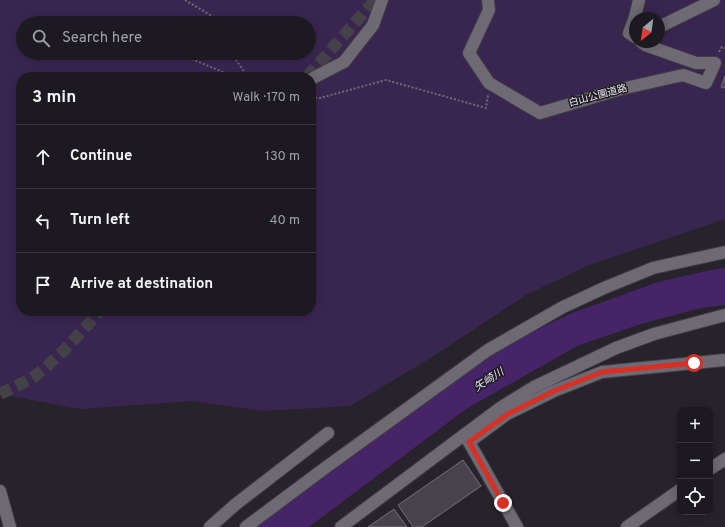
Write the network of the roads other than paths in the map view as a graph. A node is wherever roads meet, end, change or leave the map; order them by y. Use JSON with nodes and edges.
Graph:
{"nodes":[{"id":1,"x":382,"y":0,"type":"edge"},
{"id":2,"x":488,"y":0,"type":"edge"},
{"id":3,"x":639,"y":0,"type":"edge"},
{"id":4,"x":714,"y":0,"type":"edge"},
{"id":5,"x":638,"y":12,"type":"edge"},
{"id":6,"x":665,"y":23,"type":"edge"},
{"id":7,"x":654,"y":48,"type":"edge"},
{"id":8,"x":316,"y":76,"type":"edge"},
{"id":9,"x":725,"y":252,"type":"edge"},
{"id":10,"x":725,"y":315,"type":"edge"},
{"id":11,"x":725,"y":360,"type":"edge"},
{"id":12,"x":328,"y":433,"type":"dead end"},
{"id":13,"x":467,"y":438,"type":"junction"},
{"id":14,"x":725,"y":459,"type":"edge"},
{"id":15,"x":713,"y":467,"type":"edge"},
{"id":16,"x":0,"y":491,"type":"edge"},
{"id":17,"x":677,"y":492,"type":"edge"},
{"id":18,"x":10,"y":527,"type":"edge"},
{"id":19,"x":210,"y":527,"type":"edge"},
{"id":20,"x":246,"y":527,"type":"edge"},
{"id":21,"x":341,"y":527,"type":"edge"},
{"id":22,"x":517,"y":527,"type":"edge"},
{"id":23,"x":627,"y":527,"type":"edge"}],
"edges":[{"from":1,"to":8,"type":"street"},
{"from":2,"to":7,"type":"street","name":"白山公園道路"},
{"from":3,"to":5,"type":"street"},
{"from":4,"to":6,"type":"street"},
{"from":9,"to":20,"type":"street"},
{"from":10,"to":13,"type":"street"},
{"from":11,"to":13,"type":"street"},
{"from":12,"to":19,"type":"street"},
{"from":13,"to":21,"type":"street"},
{"from":13,"to":22,"type":"street"},
{"from":14,"to":15,"type":"street"},
{"from":16,"to":18,"type":"street"},
{"from":17,"to":23,"type":"street"}]}
